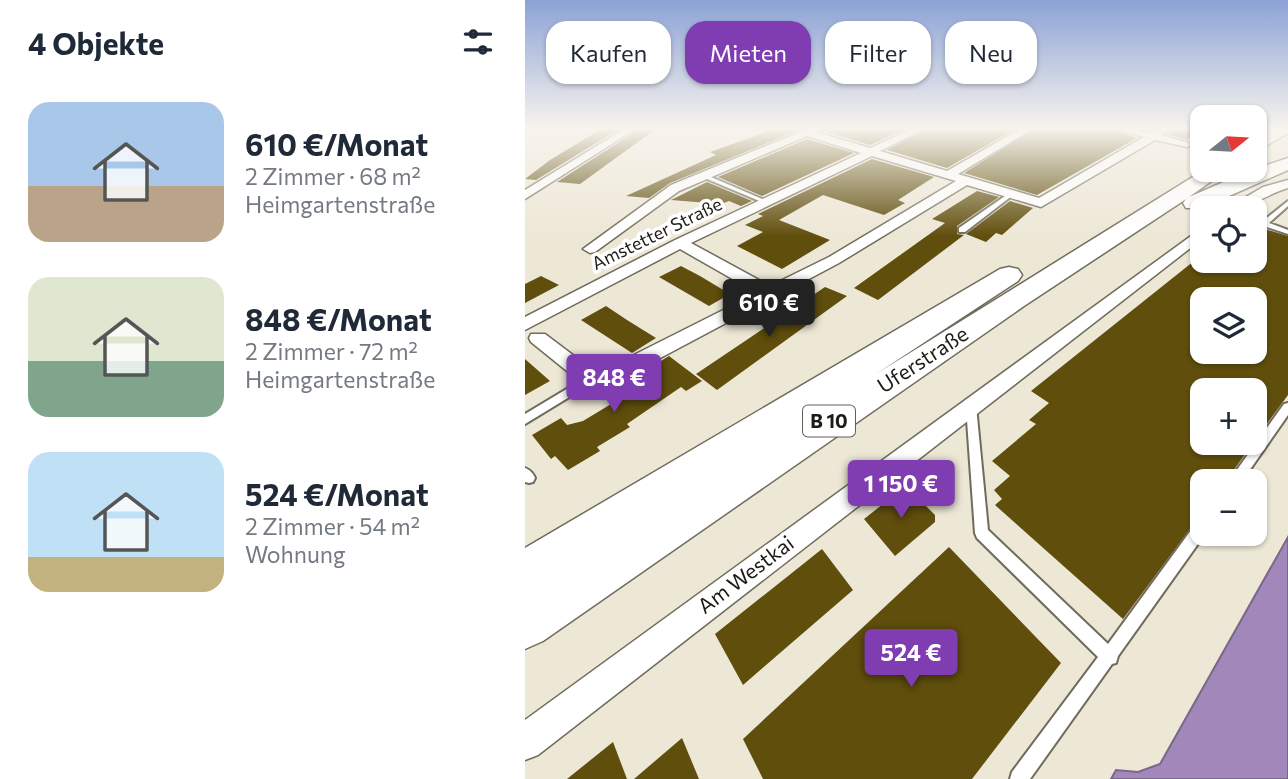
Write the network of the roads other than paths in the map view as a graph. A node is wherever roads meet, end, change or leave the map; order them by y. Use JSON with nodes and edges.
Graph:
{"nodes":[{"id":1,"x":574,"y":164,"type":"edge"},
{"id":2,"x":729,"y":164,"type":"edge"},
{"id":3,"x":845,"y":164,"type":"edge"},
{"id":4,"x":907,"y":164,"type":"edge"},
{"id":5,"x":976,"y":164,"type":"edge"},
{"id":6,"x":1108,"y":164,"type":"edge"},
{"id":7,"x":1190,"y":169,"type":"edge"},
{"id":8,"x":1286,"y":172,"type":"edge"},
{"id":9,"x":702,"y":175,"type":"junction"},
{"id":10,"x":955,"y":179,"type":"junction"},
{"id":11,"x":1198,"y":182,"type":"edge"},
{"id":12,"x":525,"y":195,"type":"edge"},
{"id":13,"x":1010,"y":195,"type":"junction"},
{"id":14,"x":1257,"y":196,"type":"edge"},
{"id":15,"x":766,"y":202,"type":"junction"},
{"id":16,"x":1288,"y":203,"type":"edge"},
{"id":17,"x":1135,"y":221,"type":"junction"},
{"id":18,"x":1267,"y":221,"type":"edge"},
{"id":19,"x":1267,"y":225,"type":"edge"},
{"id":20,"x":962,"y":230,"type":"dead end"},
{"id":21,"x":1288,"y":232,"type":"edge"},
{"id":22,"x":1190,"y":241,"type":"edge"},
{"id":23,"x":680,"y":243,"type":"junction"},
{"id":24,"x":590,"y":249,"type":"dead end"},
{"id":25,"x":768,"y":292,"type":"junction"},
{"id":26,"x":532,"y":331,"type":"edge"},
{"id":27,"x":590,"y":379,"type":"junction"},
{"id":28,"x":971,"y":406,"type":"junction"},
{"id":29,"x":1288,"y":407,"type":"edge"},
{"id":30,"x":525,"y":420,"type":"edge"},
{"id":31,"x":1244,"y":469,"type":"edge"},
{"id":32,"x":1190,"y":544,"type":"edge"},
{"id":33,"x":525,"y":575,"type":"edge"},
{"id":34,"x":525,"y":623,"type":"edge"},
{"id":35,"x":1110,"y":657,"type":"junction"},
{"id":36,"x":525,"y":742,"type":"edge"},
{"id":37,"x":1019,"y":779,"type":"edge"}],
"edges":[{"from":1,"to":12,"type":"street"},
{"from":2,"to":9,"type":"street"},
{"from":3,"to":15,"type":"street","name":"Amstetter Straße"},
{"from":4,"to":10,"type":"street"},
{"from":5,"to":10,"type":"street"},
{"from":6,"to":13,"type":"street"},
{"from":7,"to":33,"type":"highway","name":"Uferstraße","number":"B 10"},
{"from":8,"to":14,"type":"street"},
{"from":8,"to":17,"type":"highway","number":"B 10"},
{"from":9,"to":15,"type":"lane"},
{"from":9,"to":24,"type":"street"},
{"from":10,"to":13,"type":"street"},
{"from":10,"to":25,"type":"street"},
{"from":11,"to":17,"type":"highway","name":"Uferstraße","number":"B 10"},
{"from":13,"to":20,"type":"lane"},
{"from":15,"to":23,"type":"street","name":"Amstetter Straße"},
{"from":16,"to":18,"type":"lane"},
{"from":17,"to":34,"type":"highway","name":"Uferstraße","number":"B 10"},
{"from":19,"to":21,"type":"lane"},
{"from":22,"to":28,"type":"street","name":"Am Westkai"},
{"from":23,"to":25,"type":"street"},
{"from":23,"to":26,"type":"street","name":"Amstetter Straße"},
{"from":25,"to":27,"type":"street"},
{"from":26,"to":27,"type":"street"},
{"from":27,"to":30,"type":"lane"},
{"from":28,"to":35,"type":"lane"},
{"from":28,"to":36,"type":"street","name":"Am Westkai"},
{"from":29,"to":31,"type":"lane"},
{"from":32,"to":35,"type":"lane"},
{"from":35,"to":37,"type":"lane"}]}
